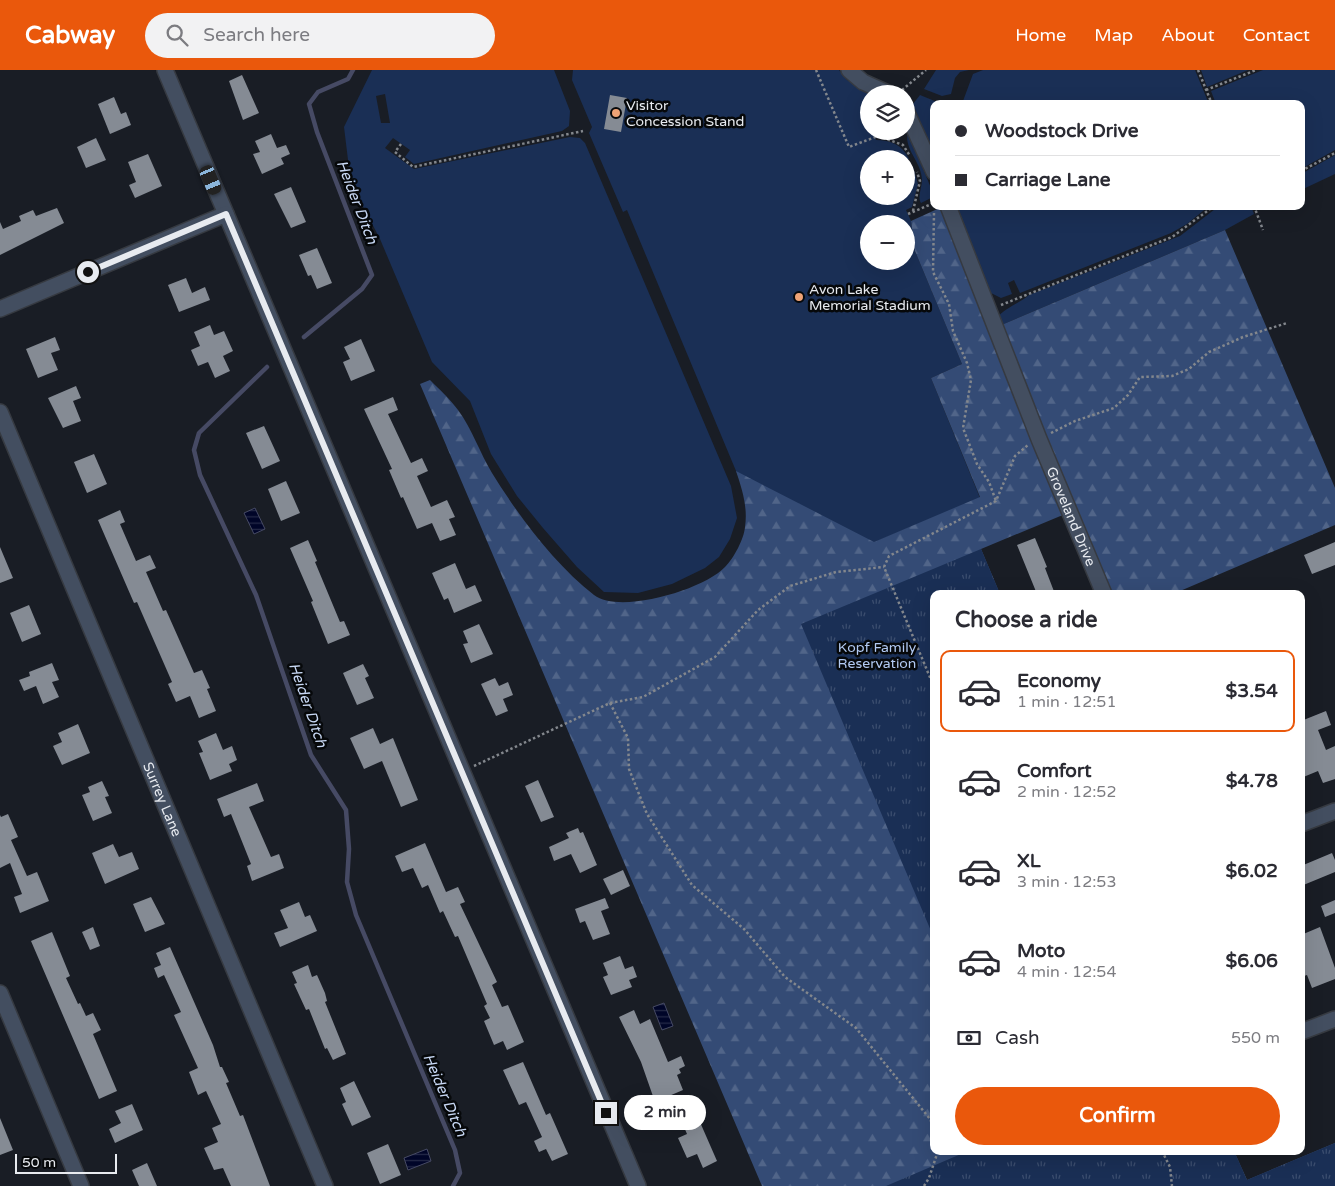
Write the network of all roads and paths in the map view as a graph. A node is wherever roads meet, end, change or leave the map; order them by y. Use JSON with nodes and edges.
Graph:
{"nodes":[{"id":1,"x":165,"y":70,"type":"edge"},
{"id":2,"x":816,"y":70,"type":"edge"},
{"id":3,"x":849,"y":70,"type":"edge"},
{"id":4,"x":926,"y":70,"type":"edge"},
{"id":5,"x":1198,"y":70,"type":"edge"},
{"id":6,"x":1256,"y":70,"type":"edge"},
{"id":7,"x":870,"y":85,"type":"edge"},
{"id":8,"x":908,"y":85,"type":"edge"},
{"id":9,"x":1206,"y":90,"type":"junction"},
{"id":10,"x":1210,"y":100,"type":"edge"},
{"id":11,"x":582,"y":131,"type":"dead end"},
{"id":12,"x":915,"y":131,"type":"edge"},
{"id":13,"x":866,"y":140,"type":"edge"},
{"id":14,"x":889,"y":140,"type":"edge"},
{"id":15,"x":401,"y":144,"type":"dead end"},
{"id":16,"x":906,"y":150,"type":"edge"},
{"id":17,"x":1335,"y":153,"type":"edge"},
{"id":18,"x":930,"y":163,"type":"edge"},
{"id":19,"x":915,"y":164,"type":"dead end"},
{"id":20,"x":1305,"y":170,"type":"edge"},
{"id":21,"x":915,"y":203,"type":"edge"},
{"id":22,"x":915,"y":205,"type":"edge"},
{"id":23,"x":930,"y":205,"type":"edge"},
{"id":24,"x":935,"y":210,"type":"edge"},
{"id":25,"x":950,"y":210,"type":"edge"},
{"id":26,"x":1209,"y":210,"type":"edge"},
{"id":27,"x":1256,"y":210,"type":"edge"},
{"id":28,"x":913,"y":212,"type":"junction"},
{"id":29,"x":226,"y":214,"type":"junction"},
{"id":30,"x":908,"y":214,"type":"dead end"},
{"id":31,"x":1264,"y":230,"type":"dead end"},
{"id":32,"x":0,"y":309,"type":"edge"},
{"id":33,"x":990,"y":310,"type":"junction"},
{"id":34,"x":0,"y":412,"type":"edge"},
{"id":35,"x":996,"y":501,"type":"dead end"},
{"id":36,"x":884,"y":567,"type":"dead end"},
{"id":37,"x":1102,"y":590,"type":"edge"},
{"id":38,"x":610,"y":703,"type":"junction"},
{"id":39,"x":461,"y":772,"type":"junction"},
{"id":40,"x":1335,"y":811,"type":"edge"},
{"id":41,"x":1305,"y":822,"type":"edge"},
{"id":42,"x":0,"y":993,"type":"edge"},
{"id":43,"x":1335,"y":1019,"type":"edge"},
{"id":44,"x":1305,"y":1030,"type":"edge"},
{"id":45,"x":930,"y":1119,"type":"edge"},
{"id":46,"x":937,"y":1155,"type":"edge"},
{"id":47,"x":1164,"y":1155,"type":"edge"},
{"id":48,"x":81,"y":1186,"type":"edge"},
{"id":49,"x":325,"y":1186,"type":"edge"},
{"id":50,"x":638,"y":1186,"type":"edge"},
{"id":51,"x":924,"y":1186,"type":"edge"},
{"id":52,"x":1172,"y":1186,"type":"edge"}],
"edges":[{"from":1,"to":29,"type":"street"},
{"from":2,"to":13,"type":"path"},
{"from":3,"to":7,"type":"street"},
{"from":4,"to":8,"type":"path"},
{"from":5,"to":9,"type":"path"},
{"from":6,"to":9,"type":"path"},
{"from":9,"to":10,"type":"path"},
{"from":11,"to":15,"type":"path"},
{"from":12,"to":18,"type":"street"},
{"from":14,"to":16,"type":"path"},
{"from":17,"to":20,"type":"path"},
{"from":19,"to":21,"type":"path"},
{"from":22,"to":28,"type":"path"},
{"from":23,"to":28,"type":"path"},
{"from":24,"to":35,"type":"path"},
{"from":25,"to":33,"type":"street","name":"Groveland Drive"},
{"from":26,"to":33,"type":"path"},
{"from":27,"to":31,"type":"path"},
{"from":28,"to":30,"type":"path"},
{"from":29,"to":32,"type":"street"},
{"from":29,"to":39,"type":"street"},
{"from":33,"to":37,"type":"street","name":"Groveland Drive"},
{"from":34,"to":49,"type":"street","name":"Surrey Lane"},
{"from":36,"to":38,"type":"path"},
{"from":38,"to":39,"type":"path"},
{"from":38,"to":45,"type":"path"},
{"from":39,"to":50,"type":"street"},
{"from":40,"to":41,"type":"street"},
{"from":42,"to":48,"type":"street"},
{"from":43,"to":44,"type":"street"},
{"from":46,"to":51,"type":"path"},
{"from":47,"to":52,"type":"path"}]}
